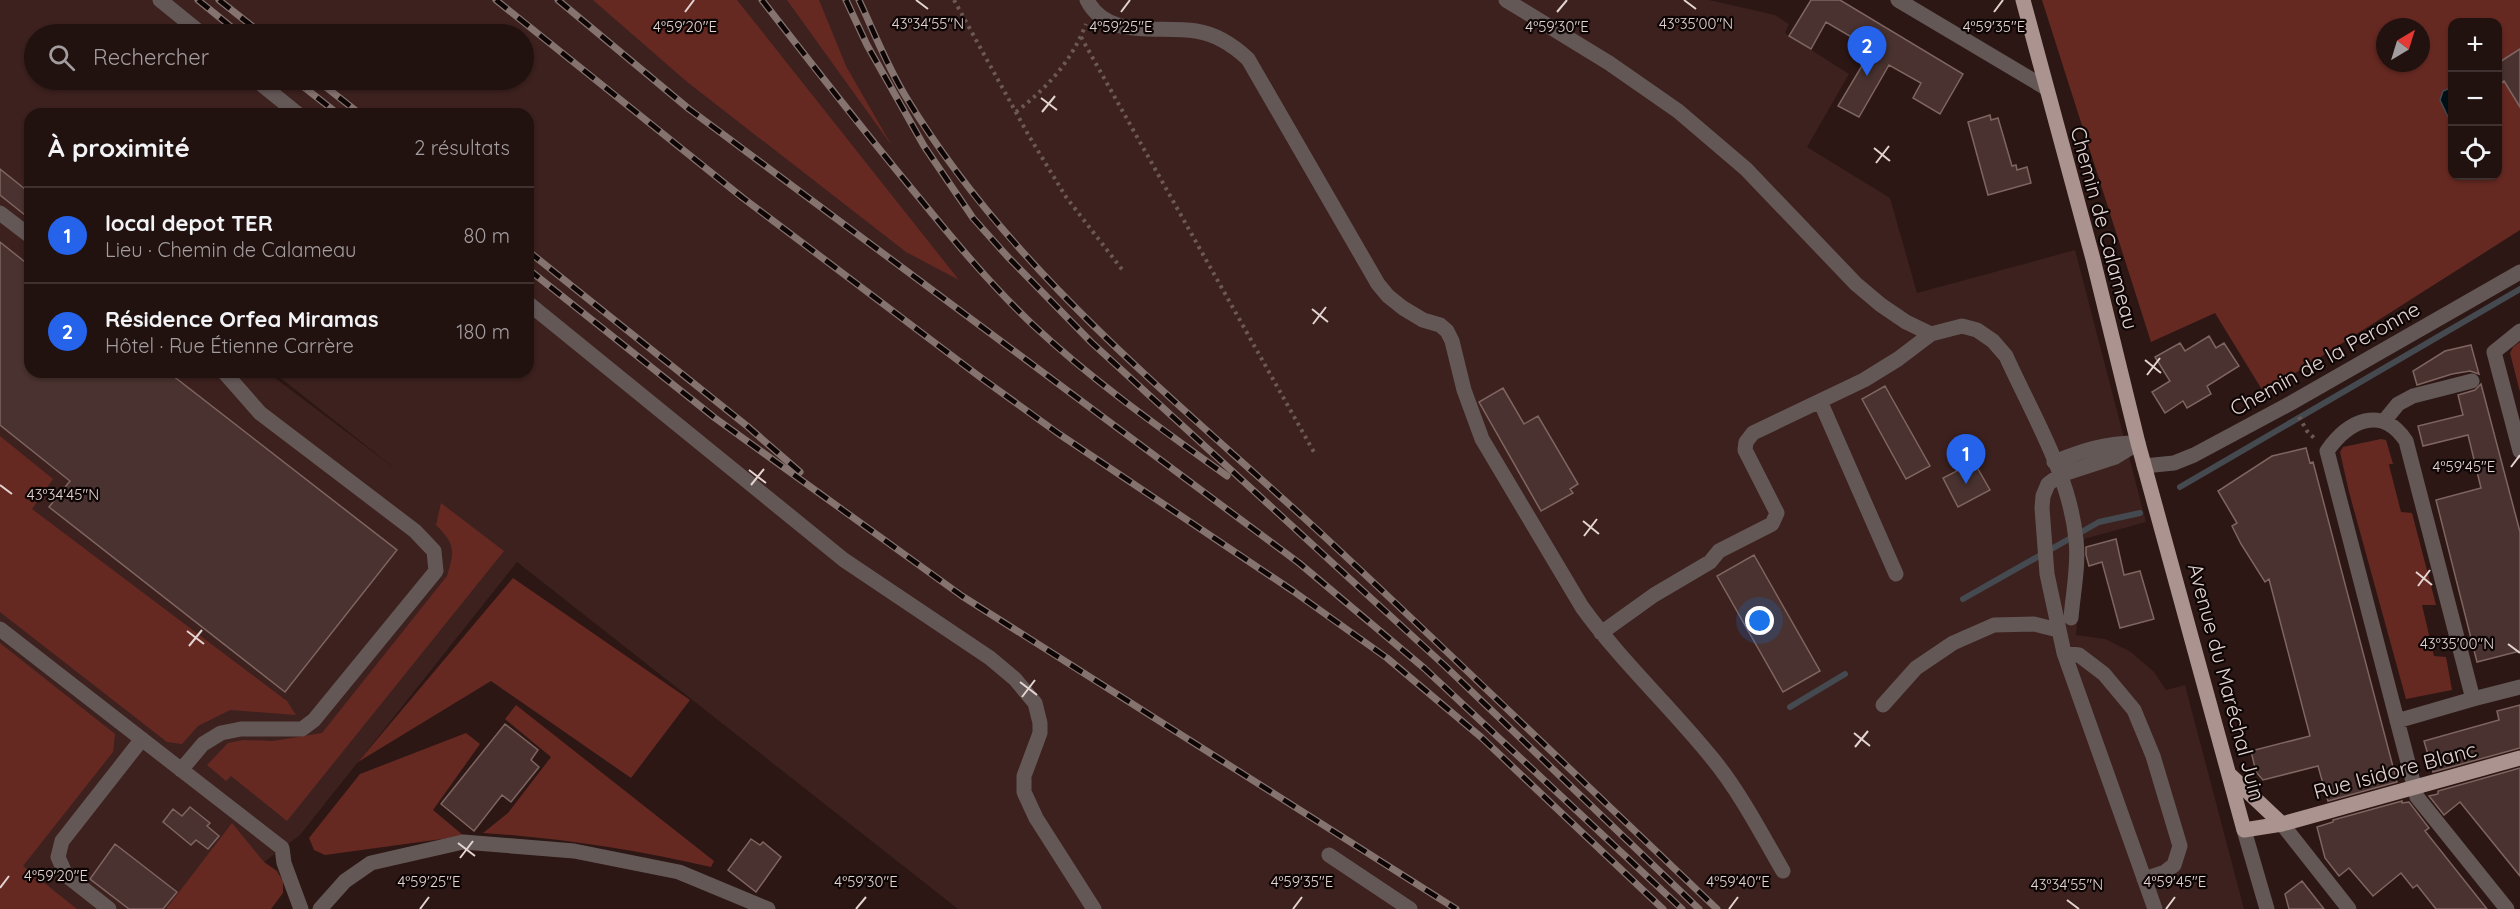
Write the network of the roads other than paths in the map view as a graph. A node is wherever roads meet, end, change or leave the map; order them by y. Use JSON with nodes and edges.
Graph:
{"nodes":[{"id":1,"x":160,"y":0,"type":"edge"},
{"id":2,"x":1506,"y":0,"type":"edge"},
{"id":3,"x":1898,"y":0,"type":"edge"},
{"id":4,"x":2023,"y":0,"type":"edge"},
{"id":5,"x":1089,"y":5,"type":"edge"},
{"id":6,"x":190,"y":24,"type":"edge"},
{"id":7,"x":2046,"y":88,"type":"junction"},
{"id":8,"x":268,"y":90,"type":"edge"},
{"id":9,"x":291,"y":108,"type":"edge"},
{"id":10,"x":0,"y":213,"type":"edge"},
{"id":11,"x":24,"y":231,"type":"edge"},
{"id":12,"x":2520,"y":272,"type":"edge"},
{"id":13,"x":534,"y":308,"type":"edge"},
{"id":14,"x":2520,"y":331,"type":"edge"},
{"id":15,"x":1931,"y":334,"type":"junction"},
{"id":16,"x":229,"y":378,"type":"edge"},
{"id":17,"x":2472,"y":381,"type":"dead end"},
{"id":18,"x":1820,"y":401,"type":"junction"},
{"id":19,"x":2385,"y":420,"type":"junction"},
{"id":20,"x":2138,"y":443,"type":"junction"},
{"id":21,"x":2520,"y":451,"type":"edge"},
{"id":22,"x":2144,"y":466,"type":"junction"},
{"id":23,"x":2057,"y":468,"type":"junction"},
{"id":24,"x":1896,"y":574,"type":"dead end"},
{"id":25,"x":2072,"y":618,"type":"dead end"},
{"id":26,"x":0,"y":628,"type":"edge"},
{"id":27,"x":2058,"y":630,"type":"junction"},
{"id":28,"x":1601,"y":633,"type":"junction"},
{"id":29,"x":2064,"y":653,"type":"junction"},
{"id":30,"x":2520,"y":687,"type":"edge"},
{"id":31,"x":2473,"y":699,"type":"junction"},
{"id":32,"x":1883,"y":705,"type":"dead end"},
{"id":33,"x":2397,"y":721,"type":"junction"},
{"id":34,"x":142,"y":739,"type":"junction"},
{"id":35,"x":2520,"y":758,"type":"edge"},
{"id":36,"x":181,"y":770,"type":"junction"},
{"id":37,"x":2230,"y":775,"type":"junction"},
{"id":38,"x":2414,"y":789,"type":"junction"},
{"id":39,"x":2282,"y":824,"type":"junction"},
{"id":40,"x":2244,"y":830,"type":"junction"},
{"id":41,"x":1329,"y":855,"type":"dead end"},
{"id":42,"x":1783,"y":871,"type":"dead end"},
{"id":43,"x":2144,"y":879,"type":"junction"},
{"id":44,"x":109,"y":909,"type":"edge"},
{"id":45,"x":301,"y":909,"type":"edge"},
{"id":46,"x":320,"y":909,"type":"edge"},
{"id":47,"x":768,"y":909,"type":"edge"},
{"id":48,"x":1094,"y":909,"type":"edge"},
{"id":49,"x":1410,"y":909,"type":"edge"},
{"id":50,"x":2155,"y":909,"type":"edge"},
{"id":51,"x":2267,"y":909,"type":"edge"},
{"id":52,"x":2349,"y":909,"type":"edge"},
{"id":53,"x":2507,"y":909,"type":"edge"}],
"edges":[{"from":1,"to":6,"type":"street"},
{"from":2,"to":15,"type":"street"},
{"from":3,"to":7,"type":"street"},
{"from":4,"to":7,"type":"main road","name":"Chemin de Calameau"},
{"from":5,"to":28,"type":"street"},
{"from":7,"to":20,"type":"main road","name":"Chemin de Calameau"},
{"from":8,"to":9,"type":"street"},
{"from":10,"to":11,"type":"street"},
{"from":12,"to":22,"type":"street","name":"Chemin de la Peronne"},
{"from":13,"to":48,"type":"street"},
{"from":14,"to":21,"type":"street"},
{"from":15,"to":18,"type":"street"},
{"from":15,"to":23,"type":"street"},
{"from":16,"to":36,"type":"street"},
{"from":17,"to":19,"type":"street"},
{"from":18,"to":24,"type":"street"},
{"from":18,"to":28,"type":"street"},
{"from":19,"to":31,"type":"street"},
{"from":19,"to":33,"type":"street"},
{"from":20,"to":22,"type":"main road","name":"Chemin de Calameau"},
{"from":20,"to":23,"type":"street"},
{"from":22,"to":37,"type":"main road","name":"Avenue du Maréchal Juin"},
{"from":23,"to":25,"type":"street"},
{"from":23,"to":27,"type":"street"},
{"from":26,"to":34,"type":"street"},
{"from":27,"to":29,"type":"street"},
{"from":27,"to":32,"type":"street"},
{"from":28,"to":42,"type":"street"},
{"from":29,"to":43,"type":"street"},
{"from":29,"to":43,"type":"street"},
{"from":30,"to":31,"type":"street"},
{"from":31,"to":33,"type":"street"},
{"from":33,"to":38,"type":"street"},
{"from":34,"to":36,"type":"street"},
{"from":34,"to":44,"type":"street"},
{"from":35,"to":38,"type":"main road","name":"Rue Isidore Blanc"},
{"from":36,"to":45,"type":"street"},
{"from":37,"to":39,"type":"main road"},
{"from":37,"to":40,"type":"main road","name":"Avenue du Maréchal Juin"},
{"from":38,"to":39,"type":"main road","name":"Rue Isidore Blanc"},
{"from":38,"to":53,"type":"street"},
{"from":39,"to":40,"type":"main road","name":"Rue Isidore Blanc"},
{"from":39,"to":52,"type":"street"},
{"from":40,"to":51,"type":"street","name":"Avenue du Maréchal Juin"},
{"from":41,"to":49,"type":"street"},
{"from":43,"to":50,"type":"street"},
{"from":46,"to":47,"type":"street"}]}
